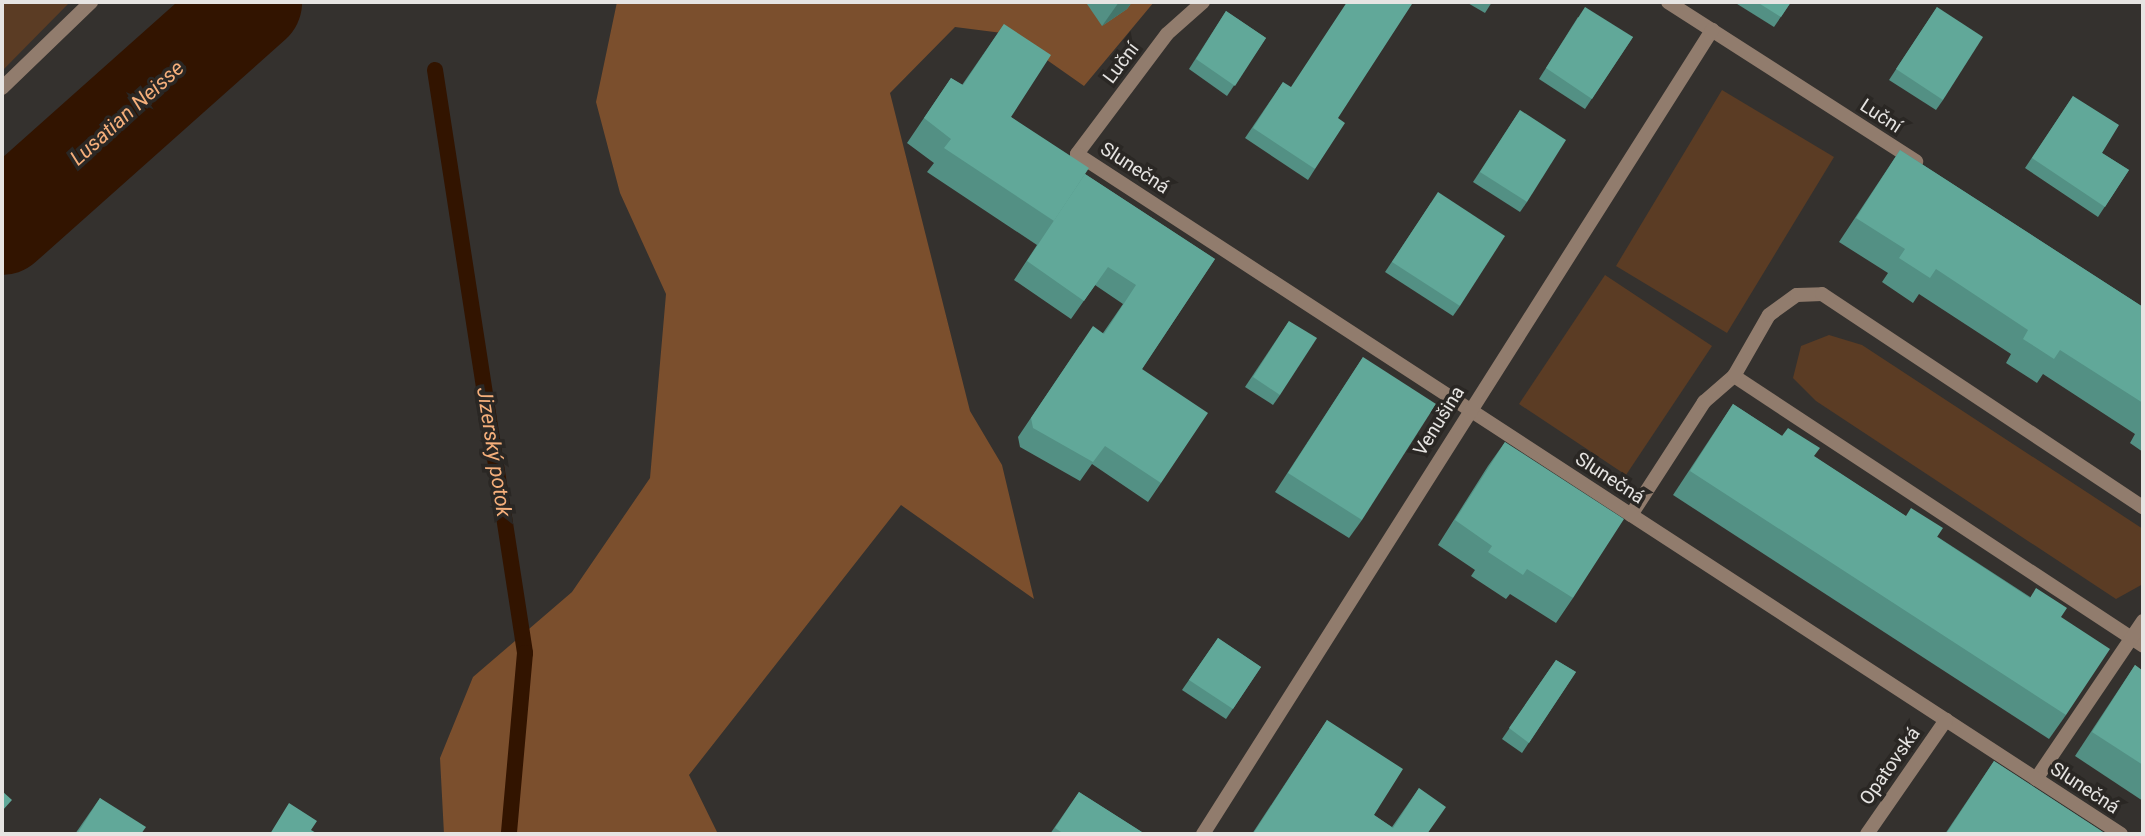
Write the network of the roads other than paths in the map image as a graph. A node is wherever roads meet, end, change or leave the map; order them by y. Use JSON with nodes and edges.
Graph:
{"nodes":[{"id":1,"x":91,"y":2,"type":"edge"},
{"id":2,"x":1203,"y":2,"type":"edge"},
{"id":3,"x":1668,"y":2,"type":"edge"},
{"id":4,"x":1712,"y":30,"type":"junction"},
{"id":5,"x":2,"y":88,"type":"edge"},
{"id":6,"x":1077,"y":154,"type":"joint"},
{"id":7,"x":1934,"y":173,"type":"edge"},
{"id":8,"x":1734,"y":376,"type":"junction"},
{"id":9,"x":1468,"y":410,"type":"junction"},
{"id":10,"x":2143,"y":507,"type":"edge"},
{"id":11,"x":1631,"y":515,"type":"junction"},
{"id":12,"x":2143,"y":621,"type":"edge"},
{"id":13,"x":2137,"y":642,"type":"edge"},
{"id":14,"x":1946,"y":720,"type":"junction"},
{"id":15,"x":2036,"y":779,"type":"junction"},
{"id":16,"x":1203,"y":834,"type":"edge"},
{"id":17,"x":1867,"y":834,"type":"edge"},
{"id":18,"x":2121,"y":834,"type":"edge"}],
"edges":[{"from":1,"to":5,"type":"street"},
{"from":2,"to":6,"type":"street","name":"Luční"},
{"from":3,"to":4,"type":"street","name":"Luční"},
{"from":4,"to":7,"type":"street","name":"Luční"},
{"from":4,"to":9,"type":"street","name":"Venušina"},
{"from":6,"to":9,"type":"street","name":"Slunečná"},
{"from":8,"to":10,"type":"street"},
{"from":8,"to":11,"type":"street"},
{"from":8,"to":13,"type":"street"},
{"from":9,"to":11,"type":"street","name":"Slunečná"},
{"from":9,"to":16,"type":"street","name":"Venušina"},
{"from":11,"to":14,"type":"street","name":"Slunečná"},
{"from":12,"to":13,"type":"street"},
{"from":13,"to":15,"type":"street"},
{"from":14,"to":15,"type":"street","name":"Slunečná"},
{"from":14,"to":17,"type":"street","name":"Opatovská"},
{"from":15,"to":18,"type":"street","name":"Slunečná"}]}
